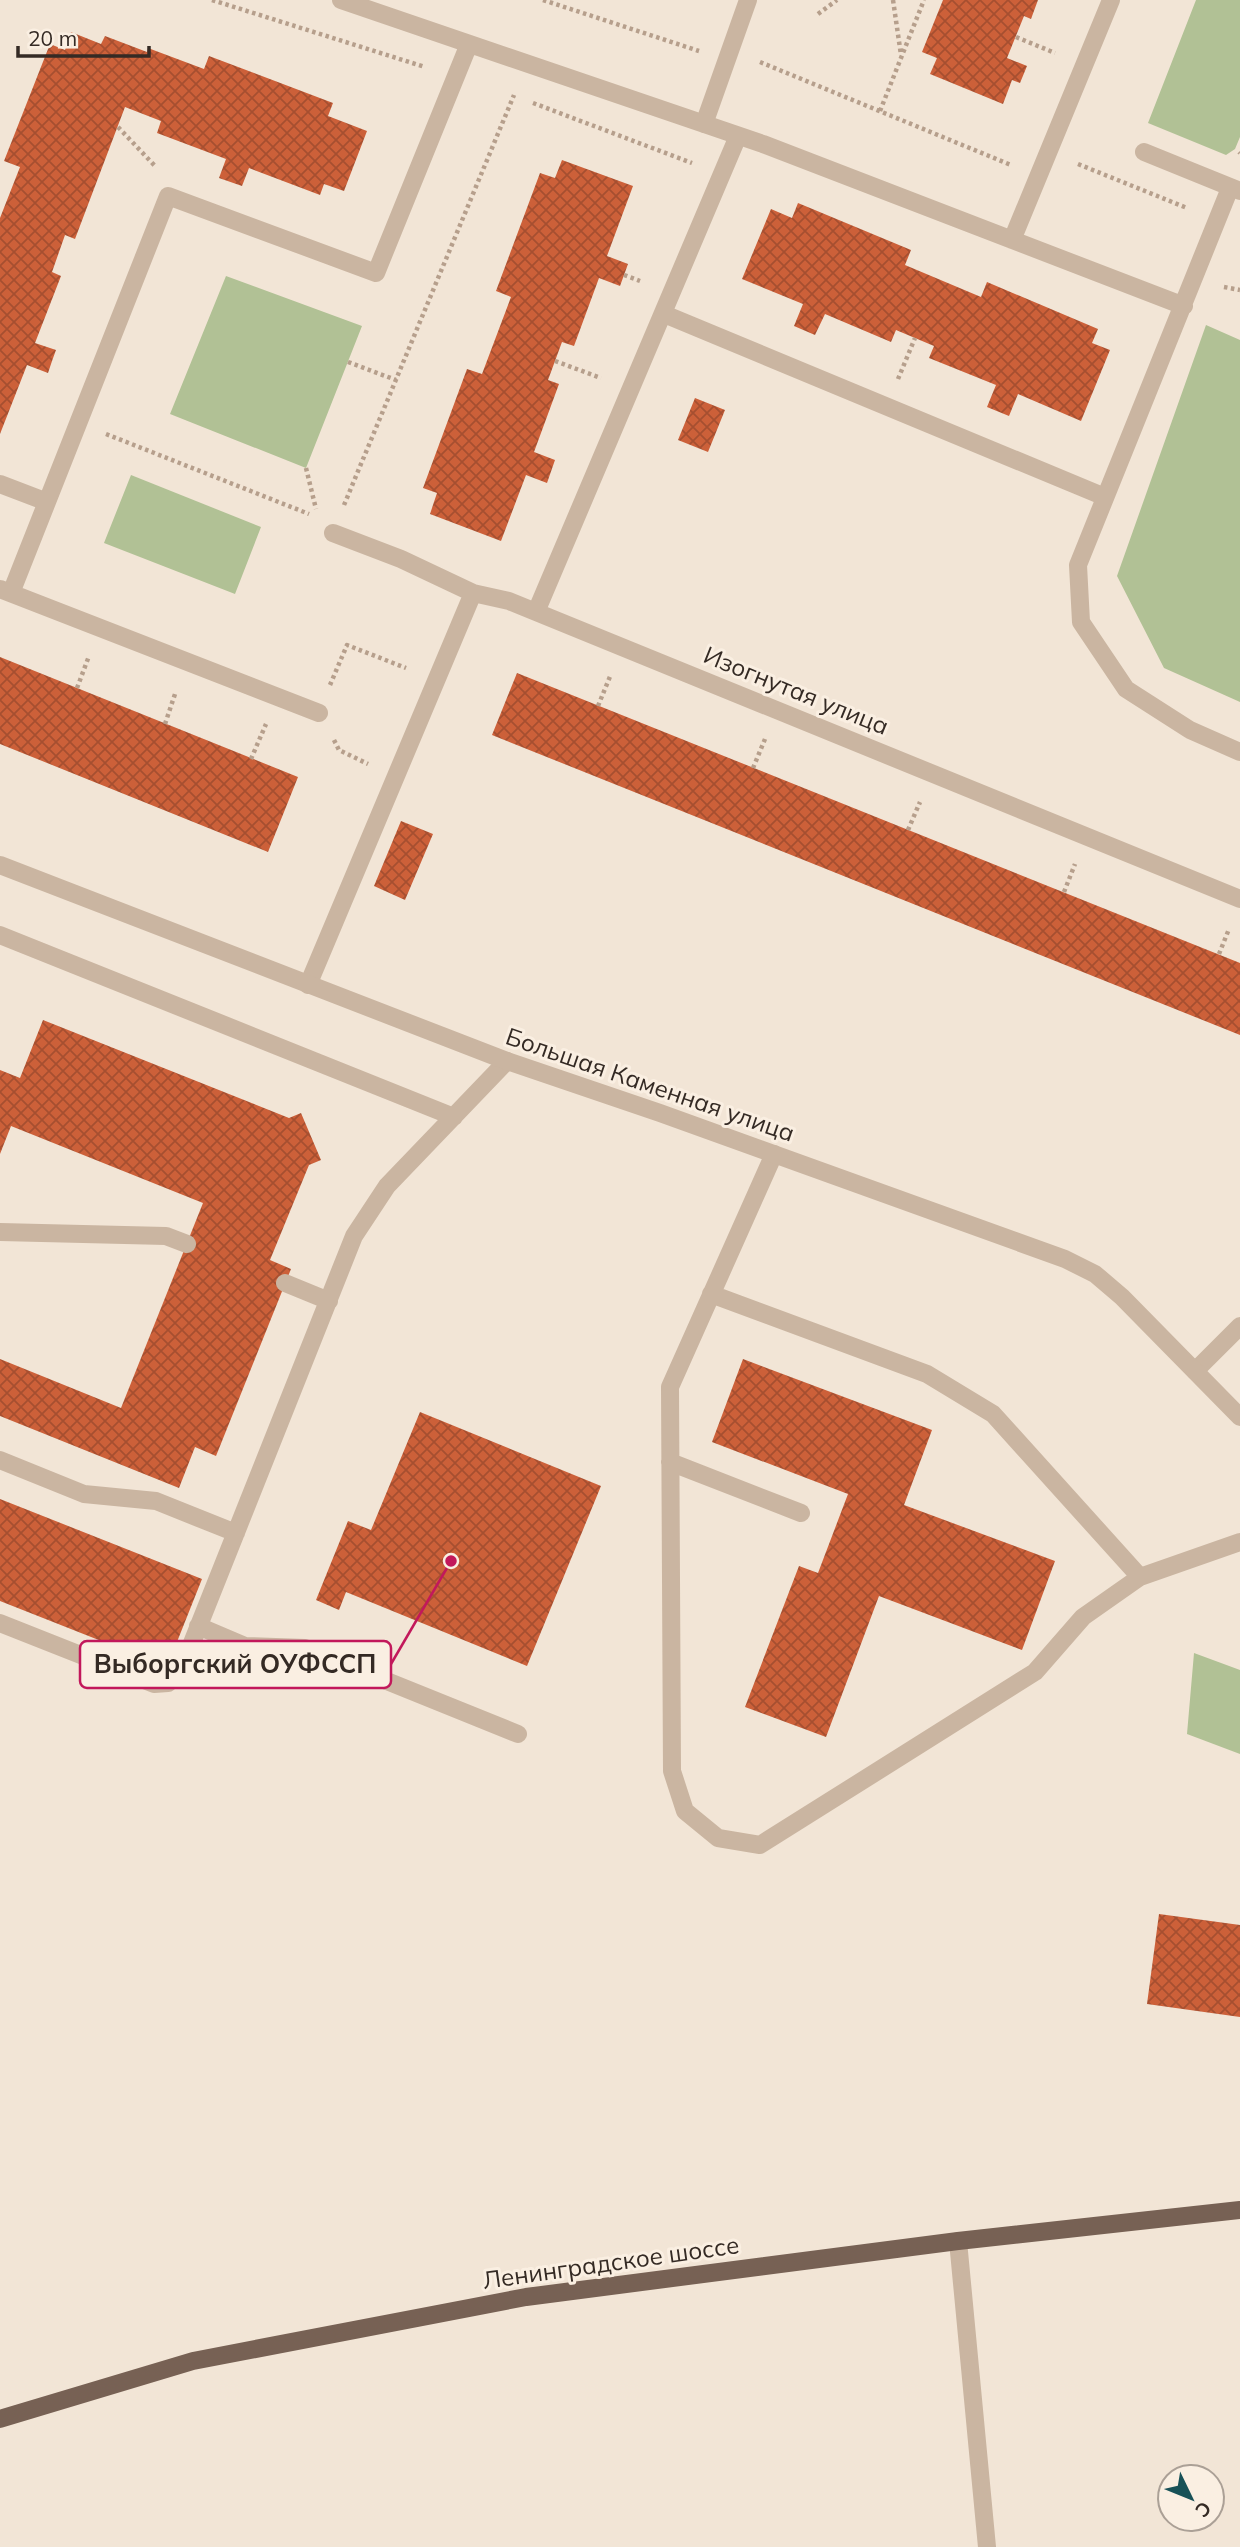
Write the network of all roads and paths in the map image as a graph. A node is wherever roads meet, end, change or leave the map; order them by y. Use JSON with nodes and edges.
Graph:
{"nodes":[{"id":1,"x":341,"y":0,"type":"edge"},
{"id":2,"x":543,"y":0,"type":"edge"},
{"id":3,"x":748,"y":0,"type":"edge"},
{"id":4,"x":837,"y":0,"type":"edge"},
{"id":5,"x":893,"y":0,"type":"edge"},
{"id":6,"x":924,"y":0,"type":"edge"},
{"id":7,"x":1111,"y":0,"type":"edge"},
{"id":8,"x":818,"y":14,"type":"dead end"},
{"id":9,"x":1017,"y":37,"type":"dead end"},
{"id":10,"x":469,"y":44,"type":"junction"},
{"id":11,"x":1059,"y":54,"type":"dead end"},
{"id":12,"x":728,"y":55,"type":"junction"},
{"id":13,"x":901,"y":57,"type":"junction"},
{"id":14,"x":514,"y":95,"type":"dead end"},
{"id":15,"x":880,"y":111,"type":"junction"},
{"id":16,"x":704,"y":124,"type":"junction"},
{"id":17,"x":118,"y":127,"type":"dead end"},
{"id":18,"x":738,"y":136,"type":"junction"},
{"id":19,"x":1048,"y":152,"type":"junction"},
{"id":20,"x":1144,"y":152,"type":"dead end"},
{"id":21,"x":155,"y":166,"type":"dead end"},
{"id":22,"x":1038,"y":176,"type":"junction"},
{"id":23,"x":1235,"y":190,"type":"edge"},
{"id":24,"x":1188,"y":209,"type":"dead end"},
{"id":25,"x":1012,"y":240,"type":"junction"},
{"id":26,"x":624,"y":275,"type":"dead end"},
{"id":27,"x":640,"y":281,"type":"dead end"},
{"id":28,"x":1184,"y":306,"type":"junction"},
{"id":29,"x":664,"y":314,"type":"junction"},
{"id":30,"x":915,"y":338,"type":"dead end"},
{"id":31,"x":555,"y":361,"type":"dead end"},
{"id":32,"x":348,"y":362,"type":"dead end"},
{"id":33,"x":600,"y":378,"type":"dead end"},
{"id":34,"x":396,"y":380,"type":"junction"},
{"id":35,"x":895,"y":386,"type":"dead end"},
{"id":36,"x":80,"y":423,"type":"junction"},
{"id":37,"x":306,"y":468,"type":"dead end"},
{"id":38,"x":0,"y":484,"type":"edge"},
{"id":39,"x":1105,"y":497,"type":"junction"},
{"id":40,"x":47,"y":502,"type":"junction"},
{"id":41,"x":333,"y":533,"type":"joint"},
{"id":42,"x":5,"y":591,"type":"edge"},
{"id":43,"x":473,"y":593,"type":"junction"},
{"id":44,"x":536,"y":612,"type":"junction"},
{"id":45,"x":437,"y":680,"type":"junction"},
{"id":46,"x":319,"y":713,"type":"junction"},
{"id":47,"x":1240,"y":752,"type":"edge"},
{"id":48,"x":396,"y":778,"type":"junction"},
{"id":49,"x":0,"y":865,"type":"edge"},
{"id":50,"x":1240,"y":899,"type":"edge"},
{"id":51,"x":0,"y":934,"type":"edge"},
{"id":52,"x":309,"y":985,"type":"junction"},
{"id":53,"x":507,"y":1061,"type":"junction"},
{"id":54,"x":454,"y":1116,"type":"junction"},
{"id":55,"x":774,"y":1154,"type":"junction"},
{"id":56,"x":0,"y":1232,"type":"edge"},
{"id":57,"x":187,"y":1244,"type":"dead end"},
{"id":58,"x":285,"y":1283,"type":"dead end"},
{"id":59,"x":711,"y":1294,"type":"junction"},
{"id":60,"x":329,"y":1301,"type":"junction"},
{"id":61,"x":1240,"y":1326,"type":"edge"},
{"id":62,"x":1195,"y":1371,"type":"junction"},
{"id":63,"x":1240,"y":1417,"type":"edge"},
{"id":64,"x":0,"y":1460,"type":"edge"},
{"id":65,"x":670,"y":1462,"type":"junction"},
{"id":66,"x":801,"y":1513,"type":"dead end"},
{"id":67,"x":236,"y":1533,"type":"junction"},
{"id":68,"x":1240,"y":1542,"type":"edge"},
{"id":69,"x":1140,"y":1577,"type":"junction"},
{"id":70,"x":0,"y":1623,"type":"edge"},
{"id":71,"x":198,"y":1626,"type":"junction"},
{"id":72,"x":518,"y":1734,"type":"dead end"},
{"id":73,"x":1240,"y":2210,"type":"edge"},
{"id":74,"x":958,"y":2241,"type":"junction"},
{"id":75,"x":0,"y":2419,"type":"edge"},
{"id":76,"x":987,"y":2547,"type":"edge"}],
"edges":[{"from":1,"to":10,"type":"street"},
{"from":2,"to":12,"type":"path"},
{"from":3,"to":12,"type":"street"},
{"from":4,"to":8,"type":"path"},
{"from":5,"to":13,"type":"path"},
{"from":6,"to":13,"type":"path"},
{"from":7,"to":19,"type":"street"},
{"from":9,"to":11,"type":"path"},
{"from":10,"to":16,"type":"street"},
{"from":10,"to":36,"type":"street"},
{"from":12,"to":15,"type":"path"},
{"from":12,"to":16,"type":"street"},
{"from":13,"to":15,"type":"path"},
{"from":14,"to":34,"type":"path"},
{"from":15,"to":22,"type":"path"},
{"from":16,"to":18,"type":"street"},
{"from":17,"to":21,"type":"path"},
{"from":18,"to":25,"type":"street"},
{"from":18,"to":29,"type":"street"},
{"from":19,"to":22,"type":"street"},
{"from":19,"to":24,"type":"path"},
{"from":20,"to":23,"type":"street"},
{"from":22,"to":25,"type":"street"},
{"from":23,"to":28,"type":"street"},
{"from":25,"to":28,"type":"street"},
{"from":26,"to":27,"type":"path"},
{"from":28,"to":39,"type":"street"},
{"from":29,"to":39,"type":"street"},
{"from":29,"to":44,"type":"street"},
{"from":30,"to":35,"type":"path"},
{"from":31,"to":33,"type":"path"},
{"from":32,"to":34,"type":"path"},
{"from":34,"to":41,"type":"path"},
{"from":36,"to":37,"type":"path"},
{"from":36,"to":40,"type":"street"},
{"from":38,"to":40,"type":"street"},
{"from":39,"to":47,"type":"street"},
{"from":40,"to":42,"type":"street"},
{"from":41,"to":43,"type":"street","name":"Изогнутая улица"},
{"from":42,"to":46,"type":"street"},
{"from":43,"to":44,"type":"street","name":"Изогнутая улица"},
{"from":43,"to":45,"type":"street"},
{"from":44,"to":50,"type":"street","name":"Изогнутая улица"},
{"from":45,"to":46,"type":"path"},
{"from":45,"to":48,"type":"street"},
{"from":46,"to":48,"type":"path"},
{"from":48,"to":52,"type":"street"},
{"from":49,"to":52,"type":"street","name":"Большая Каменная улица"},
{"from":51,"to":54,"type":"street"},
{"from":52,"to":53,"type":"street","name":"Большая Каменная улица"},
{"from":53,"to":54,"type":"street"},
{"from":53,"to":55,"type":"street","name":"Большая Каменная улица"},
{"from":54,"to":60,"type":"street"},
{"from":55,"to":59,"type":"street"},
{"from":55,"to":62,"type":"street","name":"Большая Каменная улица"},
{"from":56,"to":57,"type":"street"},
{"from":58,"to":60,"type":"street"},
{"from":59,"to":65,"type":"street"},
{"from":59,"to":69,"type":"street"},
{"from":60,"to":67,"type":"street"},
{"from":61,"to":62,"type":"street"},
{"from":62,"to":63,"type":"street","name":"Большая Каменная улица"},
{"from":64,"to":67,"type":"street"},
{"from":65,"to":66,"type":"street"},
{"from":65,"to":69,"type":"street"},
{"from":67,"to":71,"type":"street"},
{"from":68,"to":69,"type":"street"},
{"from":70,"to":71,"type":"street"},
{"from":71,"to":72,"type":"street"},
{"from":73,"to":74,"type":"main road","name":"Ленинградское шоссе"},
{"from":74,"to":75,"type":"main road","name":"Ленинградское шоссе"},
{"from":74,"to":76,"type":"street"}]}
